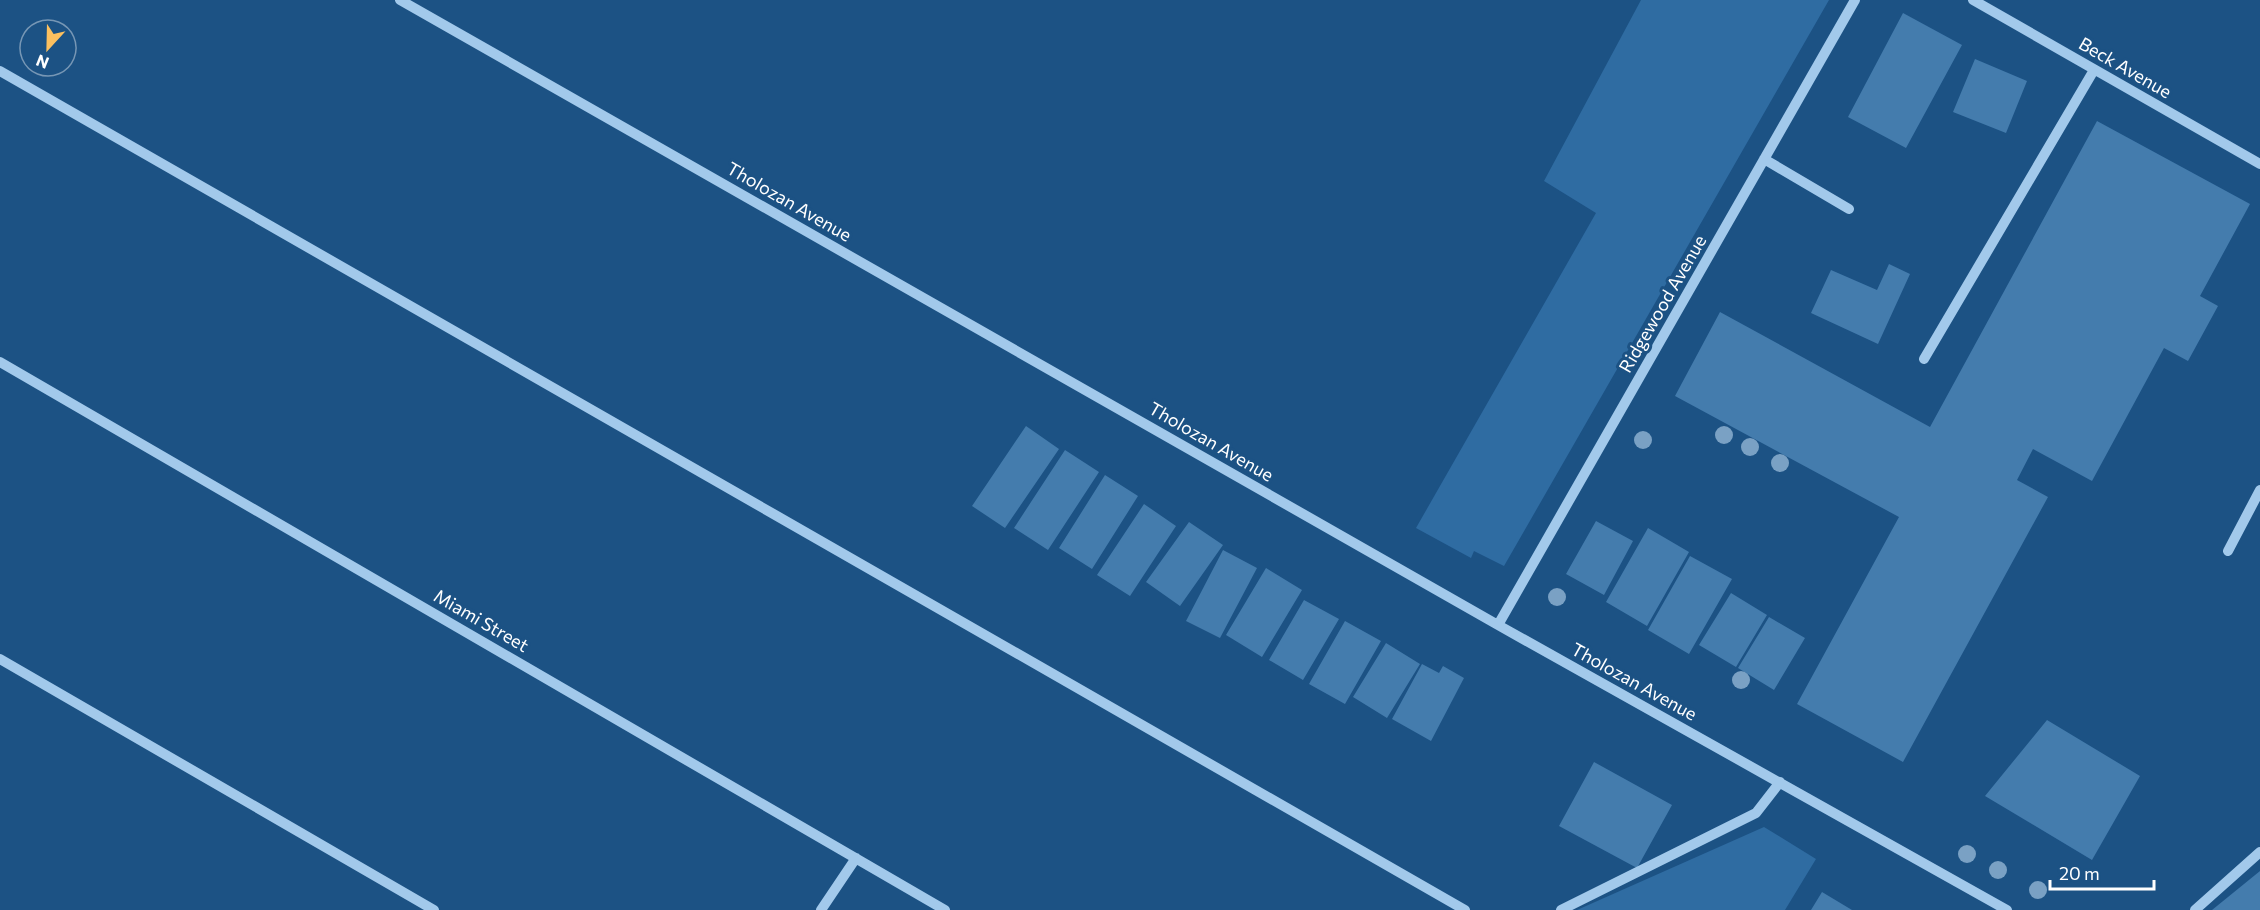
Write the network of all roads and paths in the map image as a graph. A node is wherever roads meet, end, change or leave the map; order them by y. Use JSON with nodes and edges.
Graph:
{"nodes":[{"id":1,"x":400,"y":0,"type":"edge"},
{"id":2,"x":1855,"y":0,"type":"edge"},
{"id":3,"x":1973,"y":0,"type":"edge"},
{"id":4,"x":2094,"y":70,"type":"junction"},
{"id":5,"x":0,"y":71,"type":"edge"},
{"id":6,"x":1764,"y":159,"type":"junction"},
{"id":7,"x":2260,"y":164,"type":"edge"},
{"id":8,"x":1849,"y":209,"type":"dead end"},
{"id":9,"x":1924,"y":359,"type":"dead end"},
{"id":10,"x":0,"y":362,"type":"edge"},
{"id":11,"x":2260,"y":490,"type":"edge"},
{"id":12,"x":2228,"y":551,"type":"dead end"},
{"id":13,"x":1498,"y":625,"type":"junction"},
{"id":14,"x":0,"y":659,"type":"edge"},
{"id":15,"x":1780,"y":782,"type":"junction"},
{"id":16,"x":2260,"y":852,"type":"edge"},
{"id":17,"x":856,"y":858,"type":"junction"},
{"id":18,"x":434,"y":910,"type":"edge"},
{"id":19,"x":821,"y":910,"type":"edge"},
{"id":20,"x":945,"y":910,"type":"edge"},
{"id":21,"x":1465,"y":910,"type":"edge"},
{"id":22,"x":1561,"y":910,"type":"edge"},
{"id":23,"x":2007,"y":910,"type":"edge"},
{"id":24,"x":2194,"y":910,"type":"edge"}],
"edges":[{"from":1,"to":13,"type":"street","name":"Tholozan Avenue"},
{"from":2,"to":6,"type":"street","name":"Ridgewood Avenue"},
{"from":3,"to":4,"type":"street","name":"Beck Avenue"},
{"from":4,"to":7,"type":"street","name":"Beck Avenue"},
{"from":4,"to":9,"type":"street"},
{"from":5,"to":21,"type":"street"},
{"from":6,"to":8,"type":"street"},
{"from":6,"to":13,"type":"street","name":"Ridgewood Avenue"},
{"from":10,"to":17,"type":"street","name":"Miami Street"},
{"from":11,"to":12,"type":"street"},
{"from":13,"to":15,"type":"street","name":"Tholozan Avenue"},
{"from":14,"to":18,"type":"street"},
{"from":15,"to":22,"type":"street"},
{"from":15,"to":23,"type":"street","name":"Tholozan Avenue"},
{"from":16,"to":24,"type":"street"},
{"from":17,"to":19,"type":"street"},
{"from":17,"to":20,"type":"street","name":"Miami Street"}]}
